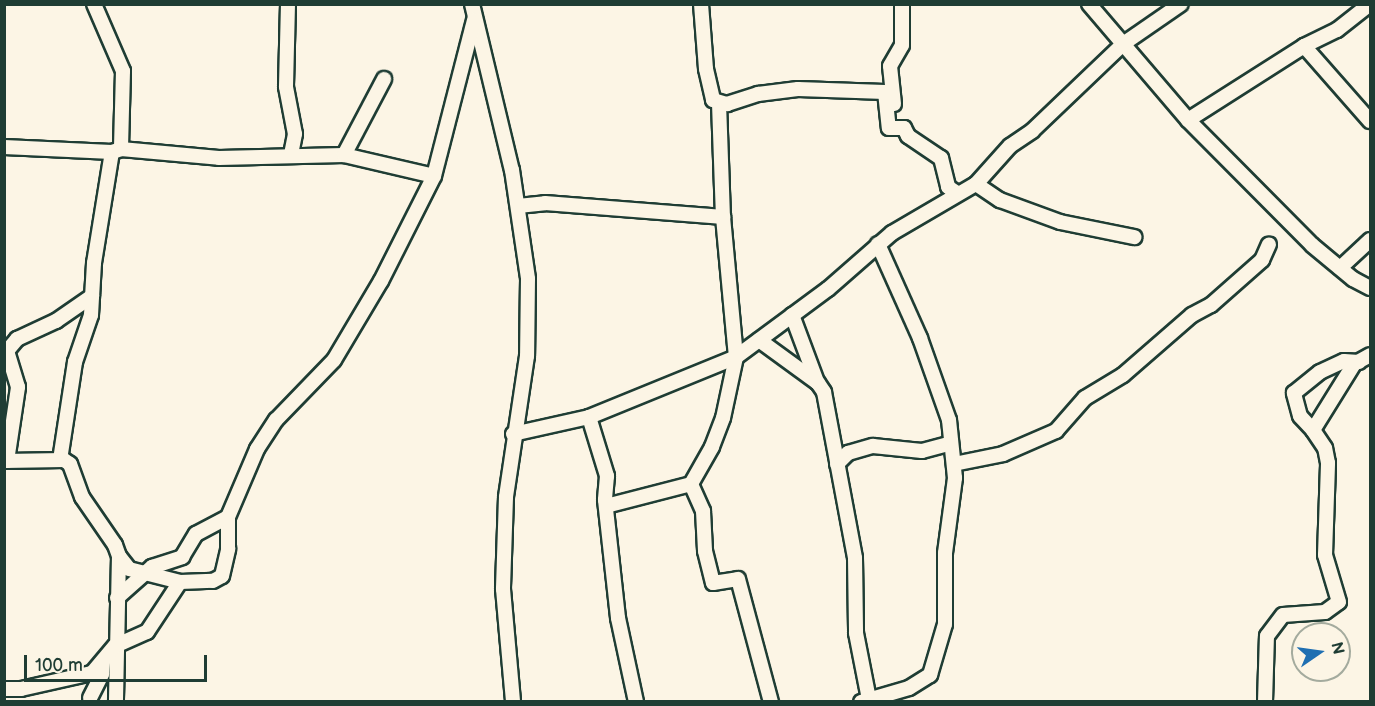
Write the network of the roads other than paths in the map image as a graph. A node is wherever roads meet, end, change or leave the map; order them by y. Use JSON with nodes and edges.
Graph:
{"nodes":[{"id":1,"x":94,"y":4,"type":"edge"},
{"id":2,"x":288,"y":4,"type":"edge"},
{"id":3,"x":701,"y":4,"type":"edge"},
{"id":4,"x":902,"y":4,"type":"edge"},
{"id":5,"x":1089,"y":4,"type":"edge"},
{"id":6,"x":1181,"y":4,"type":"edge"},
{"id":7,"x":1370,"y":4,"type":"edge"},
{"id":8,"x":473,"y":11,"type":"edge"},
{"id":9,"x":1123,"y":44,"type":"junction"},
{"id":10,"x":1304,"y":46,"type":"junction"},
{"id":11,"x":384,"y":79,"type":"dead end"},
{"id":12,"x":719,"y":103,"type":"junction"},
{"id":13,"x":1188,"y":120,"type":"junction"},
{"id":14,"x":1371,"y":121,"type":"edge"},
{"id":15,"x":898,"y":125,"type":"junction"},
{"id":16,"x":4,"y":147,"type":"edge"},
{"id":17,"x":117,"y":151,"type":"junction"},
{"id":18,"x":291,"y":154,"type":"junction"},
{"id":19,"x":344,"y":155,"type":"junction"},
{"id":20,"x":434,"y":176,"type":"junction"},
{"id":21,"x":976,"y":184,"type":"junction"},
{"id":22,"x":957,"y":193,"type":"junction"},
{"id":23,"x":518,"y":207,"type":"junction"},
{"id":24,"x":723,"y":217,"type":"junction"},
{"id":25,"x":1134,"y":237,"type":"dead end"},
{"id":26,"x":1371,"y":240,"type":"edge"},
{"id":27,"x":878,"y":244,"type":"junction"},
{"id":28,"x":1269,"y":244,"type":"dead end"},
{"id":29,"x":1340,"y":268,"type":"junction"},
{"id":30,"x":1371,"y":288,"type":"edge"},
{"id":31,"x":92,"y":296,"type":"junction"},
{"id":32,"x":792,"y":315,"type":"junction"},
{"id":33,"x":759,"y":340,"type":"junction"},
{"id":34,"x":736,"y":357,"type":"junction"},
{"id":35,"x":1365,"y":358,"type":"edge"},
{"id":36,"x":817,"y":382,"type":"junction"},
{"id":37,"x":590,"y":417,"type":"junction"},
{"id":38,"x":1313,"y":430,"type":"junction"},
{"id":39,"x":513,"y":434,"type":"junction"},
{"id":40,"x":951,"y":443,"type":"junction"},
{"id":41,"x":60,"y":460,"type":"junction"},
{"id":42,"x":6,"y":461,"type":"edge"},
{"id":43,"x":837,"y":464,"type":"junction"},
{"id":44,"x":954,"y":464,"type":"junction"},
{"id":45,"x":691,"y":484,"type":"junction"},
{"id":46,"x":606,"y":506,"type":"junction"},
{"id":47,"x":228,"y":517,"type":"junction"},
{"id":48,"x":119,"y":556,"type":"junction"},
{"id":49,"x":145,"y":572,"type":"junction"},
{"id":50,"x":180,"y":582,"type":"junction"},
{"id":51,"x":117,"y":598,"type":"junction"},
{"id":52,"x":115,"y":646,"type":"junction"},
{"id":53,"x":103,"y":662,"type":"junction"},
{"id":54,"x":88,"y":674,"type":"junction"},
{"id":55,"x":4,"y":689,"type":"edge"},
{"id":56,"x":899,"y":690,"type":"junction"},
{"id":57,"x":90,"y":700,"type":"edge"},
{"id":58,"x":865,"y":700,"type":"edge"},
{"id":59,"x":116,"y":702,"type":"edge"},
{"id":60,"x":513,"y":702,"type":"edge"},
{"id":61,"x":636,"y":702,"type":"edge"},
{"id":62,"x":771,"y":702,"type":"edge"},
{"id":63,"x":910,"y":702,"type":"edge"},
{"id":64,"x":1265,"y":702,"type":"edge"}],
"edges":[{"from":1,"to":17,"type":"street"},
{"from":2,"to":18,"type":"street"},
{"from":3,"to":12,"type":"street"},
{"from":4,"to":15,"type":"street"},
{"from":5,"to":9,"type":"street"},
{"from":6,"to":9,"type":"street"},
{"from":7,"to":10,"type":"street"},
{"from":8,"to":20,"type":"street"},
{"from":8,"to":23,"type":"street"},
{"from":9,"to":13,"type":"street"},
{"from":9,"to":21,"type":"street"},
{"from":10,"to":13,"type":"street"},
{"from":10,"to":14,"type":"street"},
{"from":11,"to":19,"type":"street"},
{"from":12,"to":15,"type":"street"},
{"from":12,"to":24,"type":"street"},
{"from":13,"to":29,"type":"street"},
{"from":15,"to":22,"type":"street"},
{"from":16,"to":17,"type":"street"},
{"from":17,"to":18,"type":"street"},
{"from":17,"to":31,"type":"street"},
{"from":18,"to":19,"type":"street"},
{"from":19,"to":20,"type":"street"},
{"from":20,"to":47,"type":"street"},
{"from":21,"to":22,"type":"street"},
{"from":21,"to":25,"type":"street"},
{"from":22,"to":27,"type":"street"},
{"from":23,"to":24,"type":"street"},
{"from":23,"to":39,"type":"street"},
{"from":24,"to":34,"type":"street"},
{"from":26,"to":29,"type":"street"},
{"from":27,"to":32,"type":"street"},
{"from":27,"to":40,"type":"street"},
{"from":28,"to":44,"type":"street"},
{"from":29,"to":30,"type":"street"},
{"from":31,"to":41,"type":"street"},
{"from":31,"to":42,"type":"street"},
{"from":32,"to":33,"type":"street"},
{"from":32,"to":36,"type":"street"},
{"from":33,"to":34,"type":"street"},
{"from":33,"to":36,"type":"street"},
{"from":34,"to":37,"type":"street"},
{"from":34,"to":45,"type":"street"},
{"from":35,"to":38,"type":"street"},
{"from":35,"to":38,"type":"street"},
{"from":36,"to":43,"type":"street"},
{"from":37,"to":39,"type":"street"},
{"from":37,"to":46,"type":"street"},
{"from":38,"to":64,"type":"street"},
{"from":39,"to":60,"type":"street"},
{"from":40,"to":43,"type":"street"},
{"from":40,"to":44,"type":"street"},
{"from":41,"to":42,"type":"street"},
{"from":41,"to":48,"type":"street"},
{"from":43,"to":58,"type":"street"},
{"from":44,"to":56,"type":"street"},
{"from":45,"to":46,"type":"street"},
{"from":45,"to":62,"type":"street"},
{"from":46,"to":61,"type":"street"},
{"from":47,"to":49,"type":"street"},
{"from":47,"to":50,"type":"street"},
{"from":48,"to":49,"type":"street"},
{"from":48,"to":51,"type":"street"},
{"from":49,"to":50,"type":"street"},
{"from":49,"to":51,"type":"street"},
{"from":50,"to":52,"type":"street"},
{"from":51,"to":52,"type":"street"},
{"from":52,"to":53,"type":"street"},
{"from":52,"to":59,"type":"street"},
{"from":53,"to":54,"type":"street"},
{"from":53,"to":57,"type":"street"},
{"from":54,"to":55,"type":"street"},
{"from":54,"to":57,"type":"street"},
{"from":56,"to":58,"type":"street"},
{"from":56,"to":63,"type":"street"}]}
